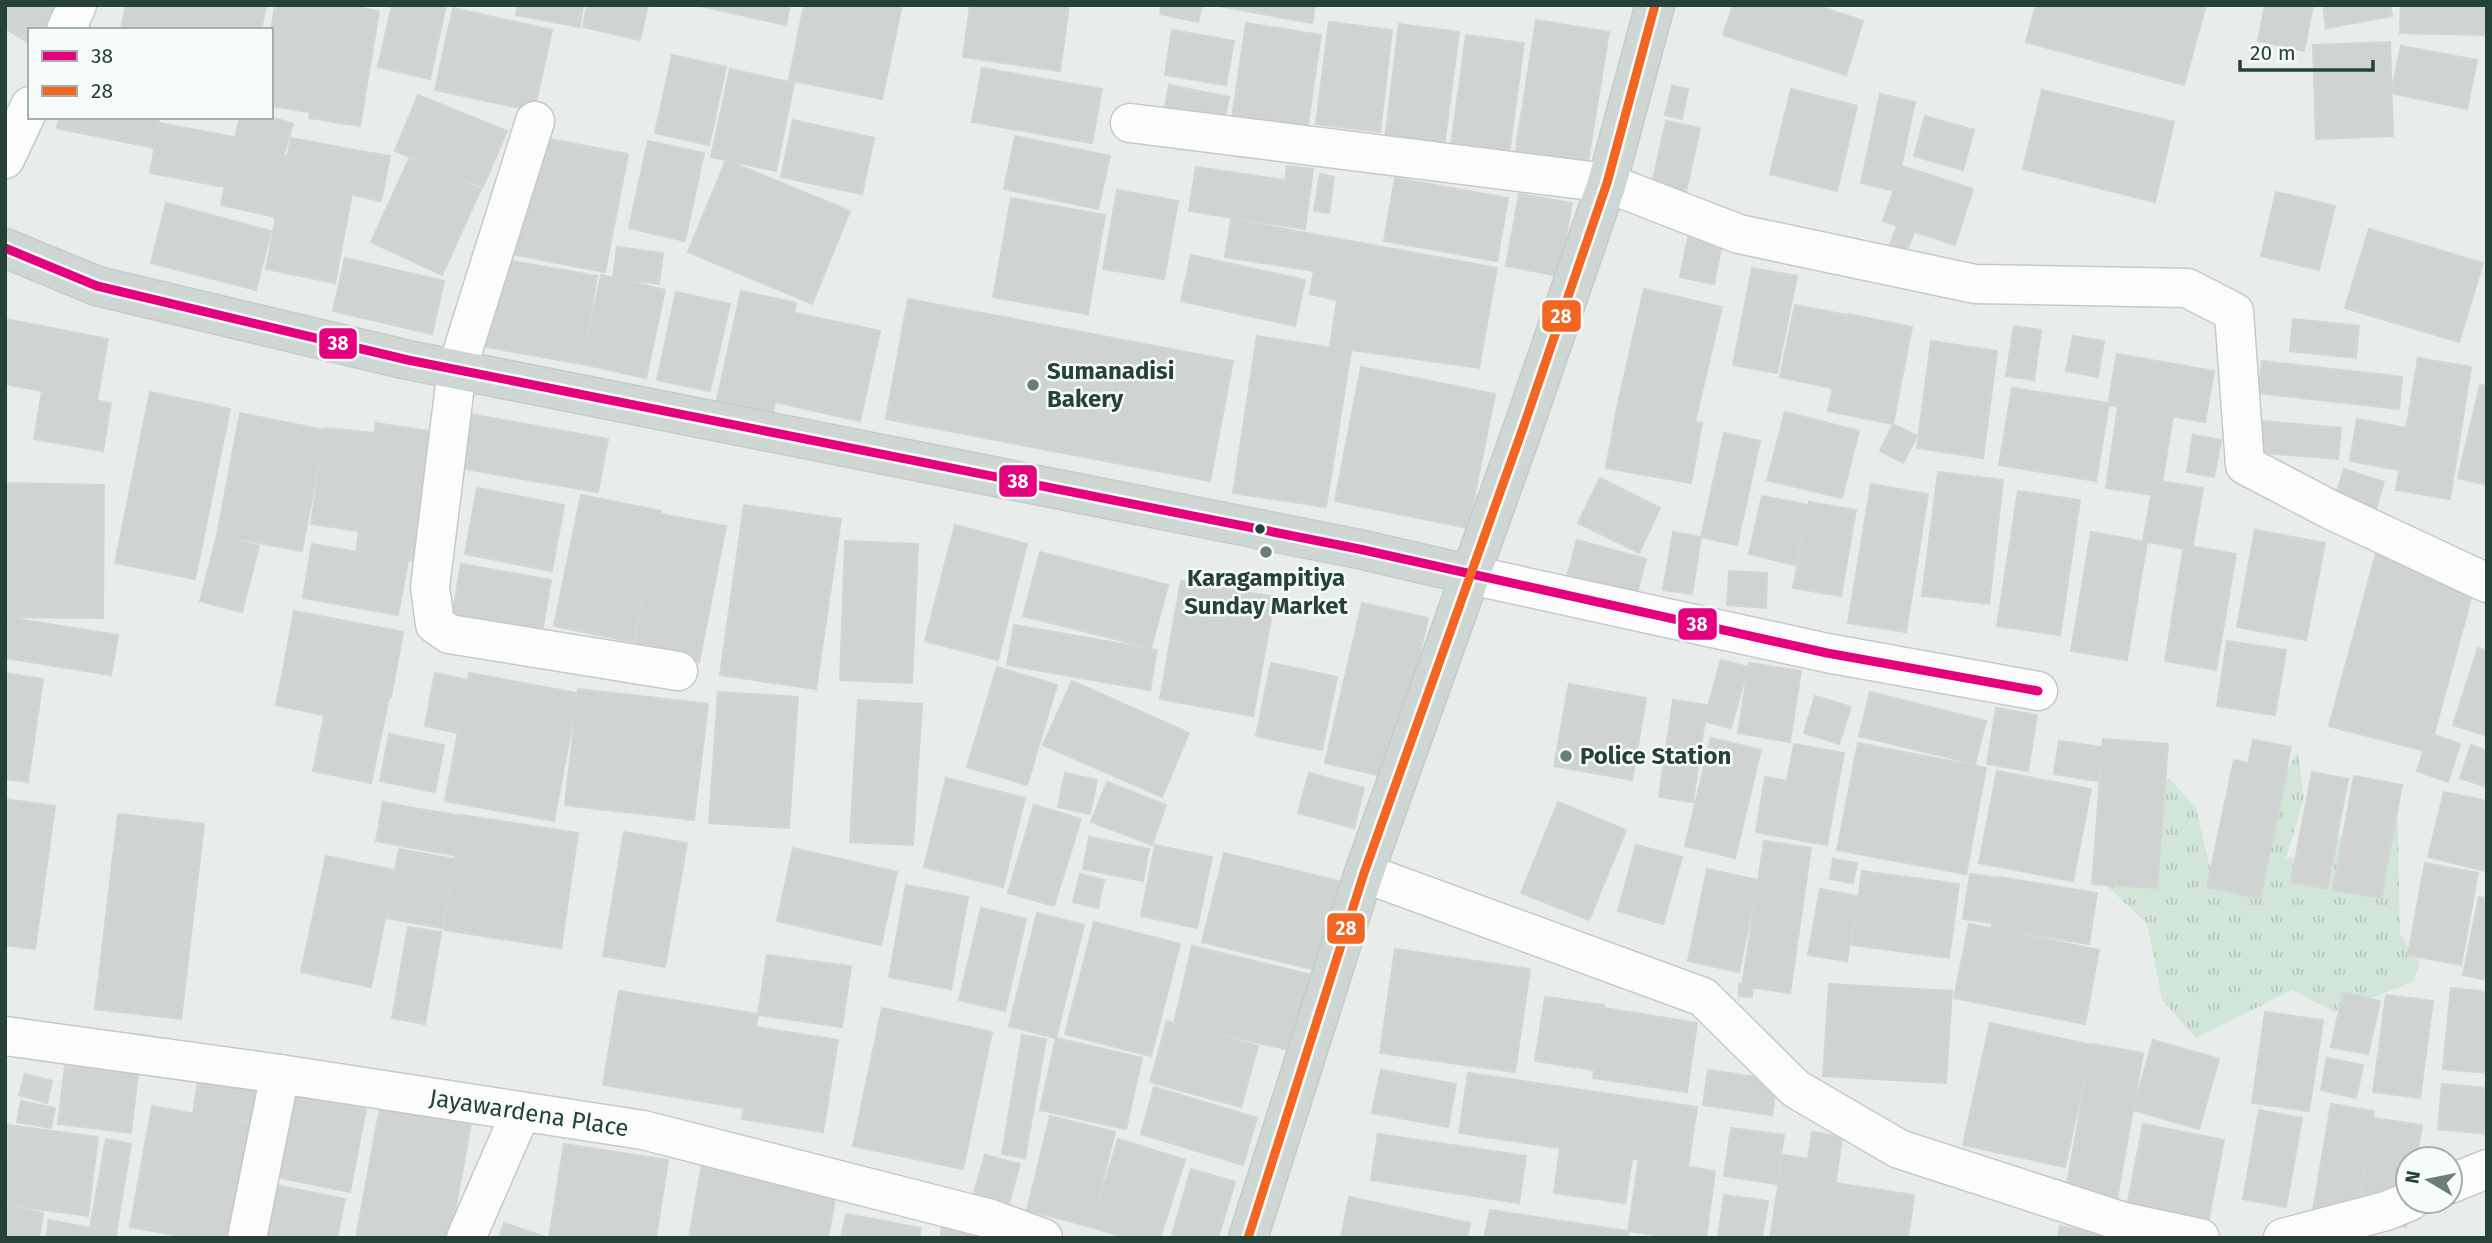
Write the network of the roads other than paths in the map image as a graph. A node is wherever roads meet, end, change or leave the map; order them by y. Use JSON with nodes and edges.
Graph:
{"nodes":[{"id":1,"x":77,"y":5,"type":"edge"},
{"id":2,"x":1655,"y":5,"type":"edge"},
{"id":3,"x":66,"y":28,"type":"edge"},
{"id":4,"x":28,"y":110,"type":"edge"},
{"id":5,"x":535,"y":121,"type":"dead end"},
{"id":6,"x":1130,"y":123,"type":"dead end"},
{"id":7,"x":5,"y":159,"type":"edge"},
{"id":8,"x":1607,"y":183,"type":"junction"},
{"id":9,"x":5,"y":248,"type":"edge"},
{"id":10,"x":457,"y":369,"type":"junction"},
{"id":11,"x":1471,"y":575,"type":"junction"},
{"id":12,"x":2487,"y":583,"type":"edge"},
{"id":13,"x":678,"y":671,"type":"dead end"},
{"id":14,"x":2039,"y":691,"type":"dead end"},
{"id":15,"x":1364,"y":873,"type":"junction"},
{"id":16,"x":5,"y":1036,"type":"edge"},
{"id":17,"x":279,"y":1074,"type":"junction"},
{"id":18,"x":521,"y":1112,"type":"junction"},
{"id":19,"x":2487,"y":1169,"type":"edge"},
{"id":20,"x":2464,"y":1178,"type":"edge"},
{"id":21,"x":2394,"y":1208,"type":"edge"},
{"id":22,"x":247,"y":1238,"type":"edge"},
{"id":23,"x":466,"y":1238,"type":"edge"},
{"id":24,"x":1043,"y":1238,"type":"edge"},
{"id":25,"x":1248,"y":1238,"type":"edge"},
{"id":26,"x":2200,"y":1238,"type":"edge"},
{"id":27,"x":2283,"y":1238,"type":"edge"}],
"edges":[{"from":1,"to":3,"type":"street"},
{"from":2,"to":8,"type":"main road"},
{"from":4,"to":7,"type":"street"},
{"from":5,"to":10,"type":"street"},
{"from":6,"to":8,"type":"street"},
{"from":8,"to":11,"type":"main road"},
{"from":8,"to":12,"type":"street"},
{"from":9,"to":10,"type":"main road"},
{"from":10,"to":11,"type":"main road"},
{"from":10,"to":13,"type":"street"},
{"from":11,"to":14,"type":"street"},
{"from":11,"to":15,"type":"main road"},
{"from":15,"to":25,"type":"main road"},
{"from":15,"to":26,"type":"street"},
{"from":16,"to":17,"type":"street","name":"Jayawardena Place"},
{"from":17,"to":18,"type":"street","name":"Jayawardena Place"},
{"from":17,"to":22,"type":"street"},
{"from":18,"to":23,"type":"street"},
{"from":18,"to":24,"type":"street","name":"Jayawardena Place"},
{"from":19,"to":20,"type":"street"},
{"from":21,"to":27,"type":"street"}]}
